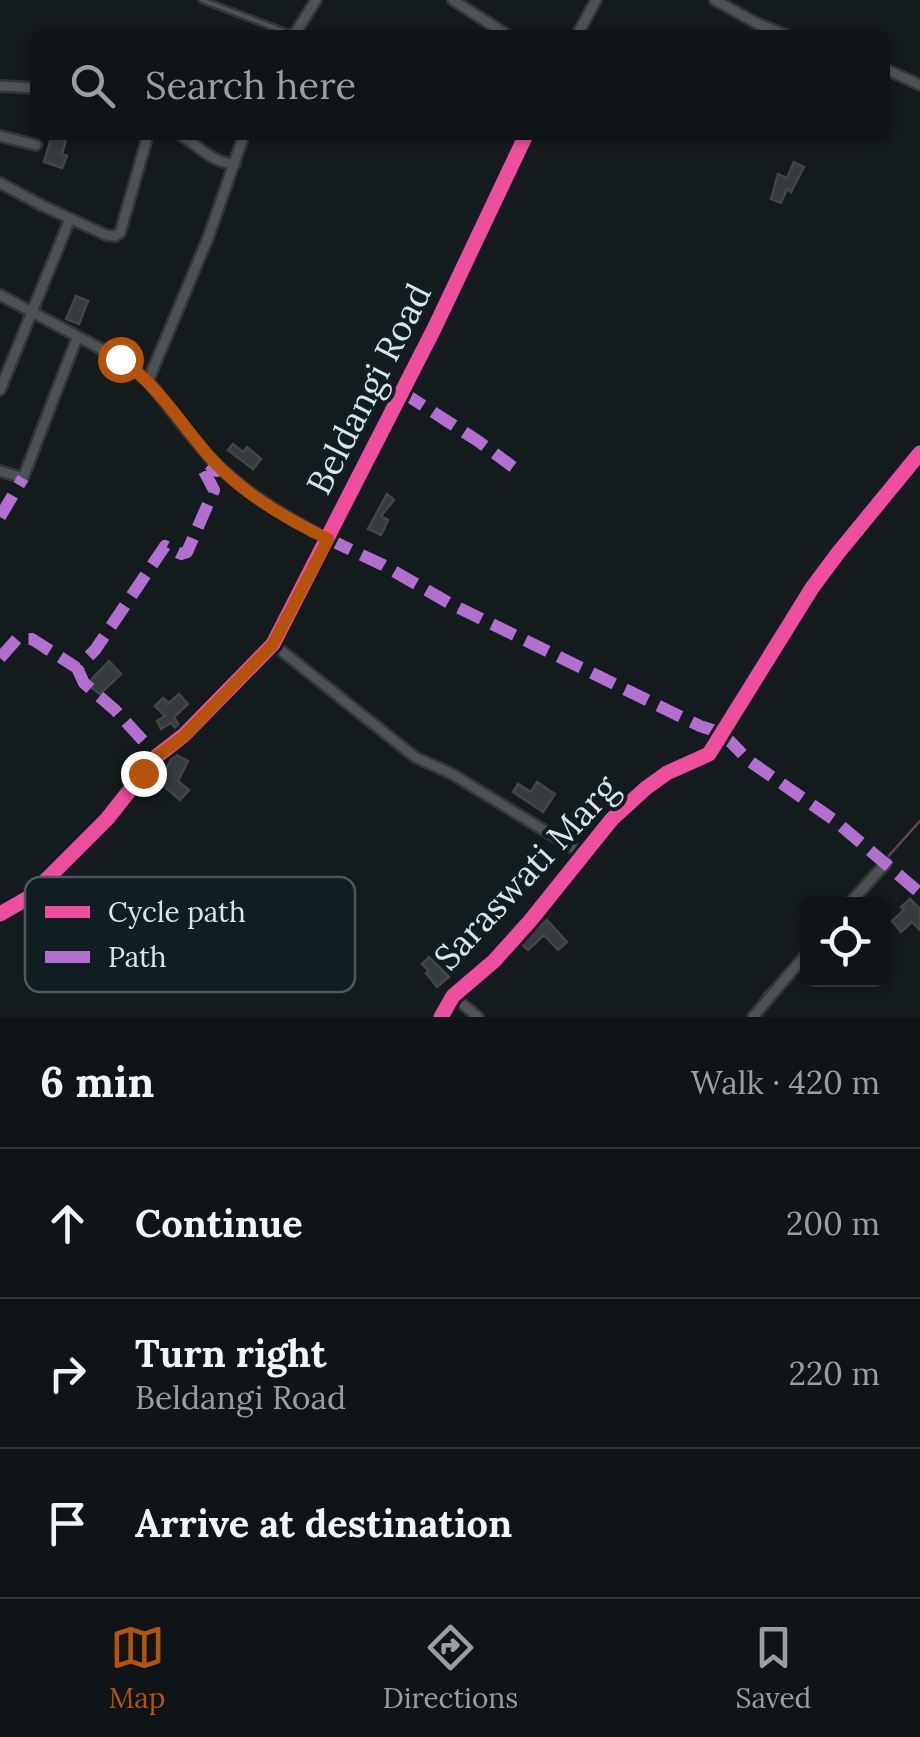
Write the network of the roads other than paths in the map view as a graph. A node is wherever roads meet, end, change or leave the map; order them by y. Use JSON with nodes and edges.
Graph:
{"nodes":[{"id":1,"x":202,"y":0,"type":"edge"},
{"id":2,"x":316,"y":0,"type":"edge"},
{"id":3,"x":453,"y":0,"type":"edge"},
{"id":4,"x":596,"y":0,"type":"edge"},
{"id":5,"x":714,"y":0,"type":"edge"},
{"id":6,"x":277,"y":30,"type":"edge"},
{"id":7,"x":297,"y":30,"type":"edge"},
{"id":8,"x":500,"y":30,"type":"edge"},
{"id":9,"x":580,"y":30,"type":"edge"},
{"id":10,"x":773,"y":30,"type":"edge"},
{"id":11,"x":890,"y":71,"type":"edge"},
{"id":12,"x":920,"y":85,"type":"edge"},
{"id":13,"x":0,"y":86,"type":"edge"},
{"id":14,"x":30,"y":88,"type":"edge"},
{"id":15,"x":0,"y":136,"type":"edge"},
{"id":16,"x":147,"y":140,"type":"edge"},
{"id":17,"x":188,"y":140,"type":"edge"},
{"id":18,"x":242,"y":140,"type":"edge"},
{"id":19,"x":524,"y":140,"type":"edge"},
{"id":20,"x":36,"y":144,"type":"dead end"},
{"id":21,"x":235,"y":164,"type":"junction"},
{"id":22,"x":0,"y":184,"type":"edge"},
{"id":23,"x":70,"y":219,"type":"junction"},
{"id":24,"x":0,"y":295,"type":"edge"},
{"id":25,"x":31,"y":313,"type":"junction"},
{"id":26,"x":77,"y":338,"type":"junction"},
{"id":27,"x":148,"y":380,"type":"junction"},
{"id":28,"x":0,"y":390,"type":"edge"},
{"id":29,"x":920,"y":453,"type":"edge"},
{"id":30,"x":0,"y":470,"type":"edge"},
{"id":31,"x":328,"y":539,"type":"junction"},
{"id":32,"x":273,"y":644,"type":"junction"},
{"id":33,"x":583,"y":854,"type":"junction"},
{"id":34,"x":886,"y":864,"type":"dead end"},
{"id":35,"x":49,"y":877,"type":"edge"},
{"id":36,"x":856,"y":897,"type":"edge"},
{"id":37,"x":25,"y":900,"type":"edge"},
{"id":38,"x":0,"y":914,"type":"edge"},
{"id":39,"x":800,"y":961,"type":"edge"},
{"id":40,"x":453,"y":996,"type":"junction"},
{"id":41,"x":440,"y":1017,"type":"edge"},
{"id":42,"x":478,"y":1017,"type":"edge"},
{"id":43,"x":753,"y":1017,"type":"edge"}],
"edges":[{"from":1,"to":6,"type":"lane"},
{"from":2,"to":7,"type":"street"},
{"from":3,"to":8,"type":"street"},
{"from":4,"to":9,"type":"street"},
{"from":5,"to":10,"type":"street"},
{"from":11,"to":12,"type":"street"},
{"from":13,"to":14,"type":"street"},
{"from":15,"to":20,"type":"street"},
{"from":16,"to":23,"type":"street"},
{"from":17,"to":21,"type":"street"},
{"from":18,"to":21,"type":"street"},
{"from":19,"to":31,"type":"street","name":"Beldangi Road"},
{"from":21,"to":27,"type":"street"},
{"from":22,"to":23,"type":"street"},
{"from":23,"to":25,"type":"street"},
{"from":24,"to":25,"type":"street"},
{"from":25,"to":26,"type":"street"},
{"from":25,"to":28,"type":"street"},
{"from":26,"to":27,"type":"street"},
{"from":26,"to":30,"type":"street"},
{"from":27,"to":31,"type":"street"},
{"from":29,"to":33,"type":"street","name":"Saraswati Marg"},
{"from":31,"to":32,"type":"street","name":"Beldangi Road"},
{"from":32,"to":33,"type":"street"},
{"from":32,"to":35,"type":"street","name":"Beldangi Road"},
{"from":33,"to":40,"type":"street","name":"Saraswati Marg"},
{"from":34,"to":36,"type":"street"},
{"from":37,"to":38,"type":"street","name":"Beldangi Road"},
{"from":39,"to":43,"type":"street"},
{"from":40,"to":41,"type":"street","name":"Saraswati Marg"},
{"from":40,"to":42,"type":"street"}]}
